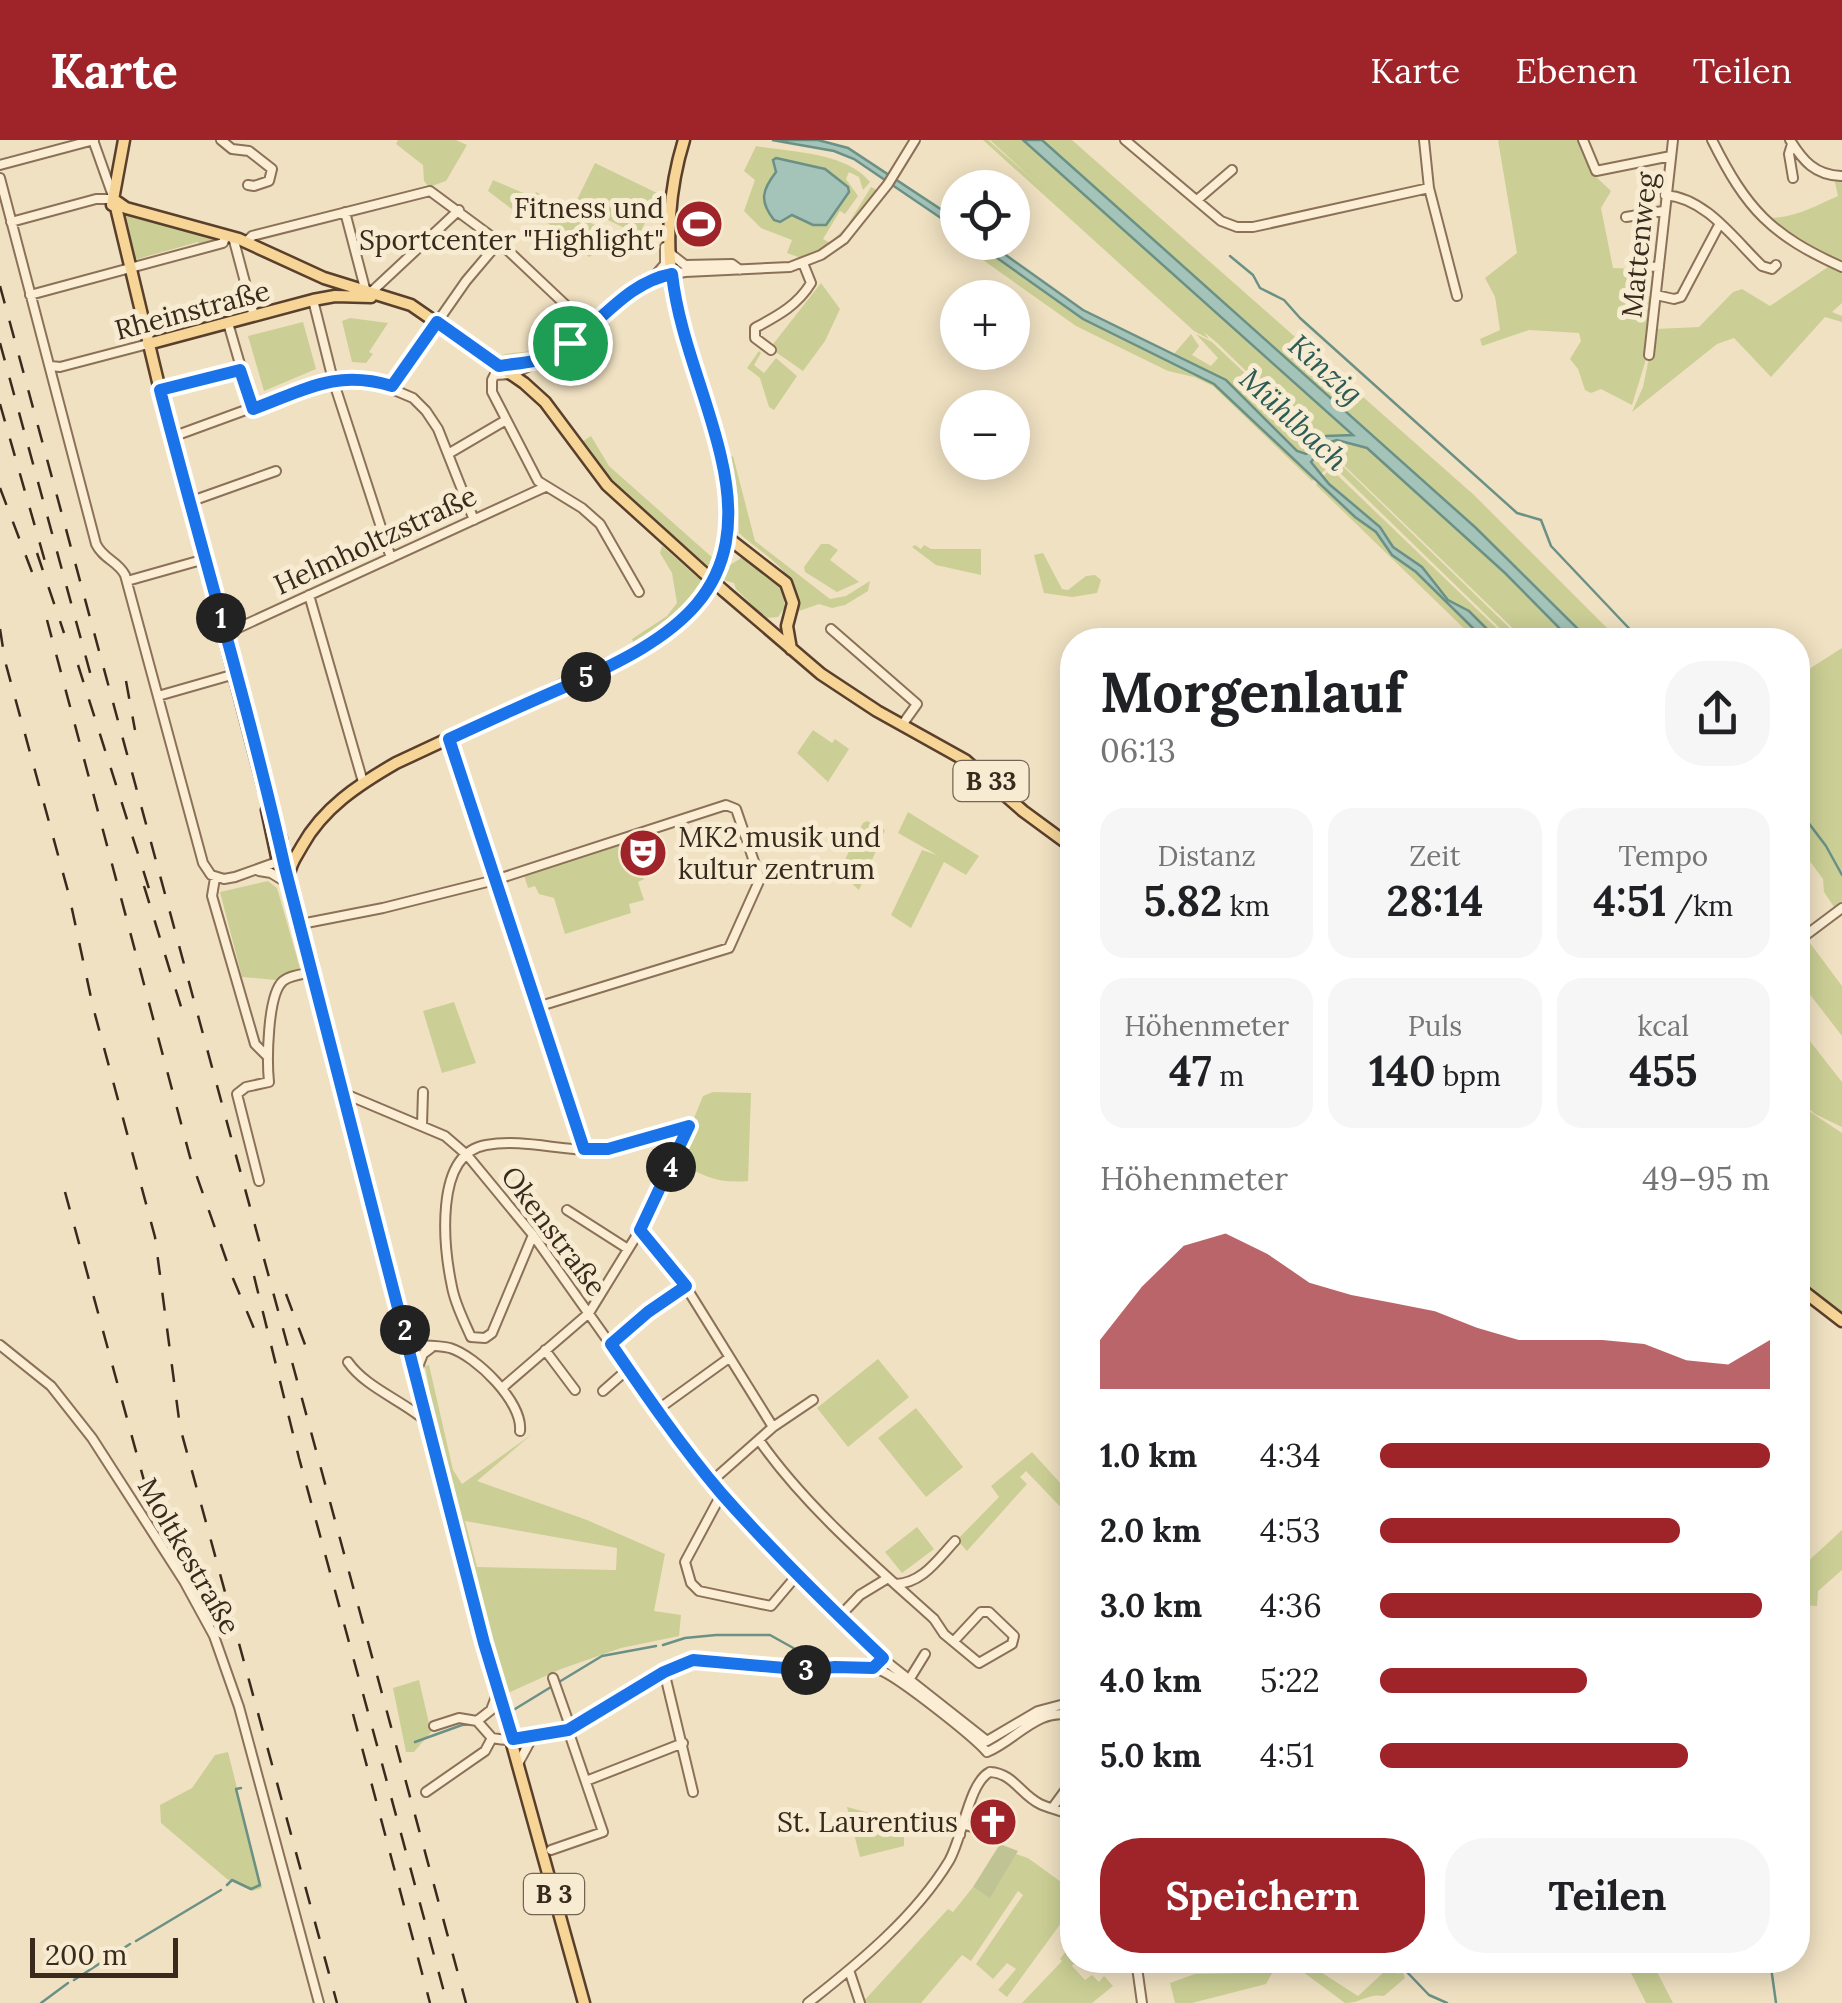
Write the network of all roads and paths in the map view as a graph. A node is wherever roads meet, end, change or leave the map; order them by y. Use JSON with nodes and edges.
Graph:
{"nodes":[{"id":1,"x":94,"y":140,"type":"edge"},
{"id":2,"x":124,"y":140,"type":"edge"},
{"id":3,"x":221,"y":140,"type":"edge"},
{"id":4,"x":684,"y":140,"type":"edge"},
{"id":5,"x":916,"y":140,"type":"edge"},
{"id":6,"x":1125,"y":140,"type":"edge"},
{"id":7,"x":1424,"y":140,"type":"edge"},
{"id":8,"x":1582,"y":140,"type":"edge"},
{"id":9,"x":1672,"y":140,"type":"edge"},
{"id":10,"x":1712,"y":140,"type":"edge"},
{"id":11,"x":1791,"y":142,"type":"edge"},
{"id":12,"x":1671,"y":156,"type":"junction"},
{"id":13,"x":0,"y":164,"type":"edge"},
{"id":14,"x":121,"y":170,"type":"junction"},
{"id":15,"x":1232,"y":170,"type":"dead end"},
{"id":16,"x":102,"y":173,"type":"junction"},
{"id":17,"x":1841,"y":176,"type":"edge"},
{"id":18,"x":0,"y":178,"type":"edge"},
{"id":19,"x":1793,"y":178,"type":"dead end"},
{"id":20,"x":248,"y":185,"type":"dead end"},
{"id":21,"x":1429,"y":188,"type":"junction"},
{"id":22,"x":111,"y":194,"type":"junction"},
{"id":23,"x":1666,"y":195,"type":"junction"},
{"id":24,"x":1198,"y":200,"type":"junction"},
{"id":25,"x":459,"y":210,"type":"junction"},
{"id":26,"x":1662,"y":211,"type":"junction"},
{"id":27,"x":119,"y":212,"type":"junction"},
{"id":28,"x":345,"y":212,"type":"junction"},
{"id":29,"x":1626,"y":217,"type":"dead end"},
{"id":30,"x":11,"y":222,"type":"junction"},
{"id":31,"x":670,"y":224,"type":"junction"},
{"id":32,"x":1719,"y":225,"type":"junction"},
{"id":33,"x":230,"y":236,"type":"junction"},
{"id":34,"x":247,"y":242,"type":"junction"},
{"id":35,"x":500,"y":242,"type":"junction"},
{"id":36,"x":671,"y":254,"type":"junction"},
{"id":37,"x":803,"y":263,"type":"junction"},
{"id":38,"x":1776,"y":265,"type":"dead end"},
{"id":39,"x":128,"y":266,"type":"junction"},
{"id":40,"x":1634,"y":266,"type":"dead end"},
{"id":41,"x":1659,"y":267,"type":"junction"},
{"id":42,"x":1842,"y":267,"type":"edge"},
{"id":43,"x":740,"y":270,"type":"junction"},
{"id":44,"x":672,"y":274,"type":"junction"},
{"id":45,"x":654,"y":278,"type":"junction"},
{"id":46,"x":336,"y":290,"type":"junction"},
{"id":47,"x":368,"y":293,"type":"junction"},
{"id":48,"x":1656,"y":295,"type":"junction"},
{"id":49,"x":30,"y":296,"type":"junction"},
{"id":50,"x":1456,"y":296,"type":"dead end"},
{"id":51,"x":313,"y":300,"type":"junction"},
{"id":52,"x":254,"y":316,"type":"junction"},
{"id":53,"x":437,"y":322,"type":"junction"},
{"id":54,"x":228,"y":323,"type":"junction"},
{"id":55,"x":590,"y":328,"type":"junction"},
{"id":56,"x":148,"y":344,"type":"junction"},
{"id":57,"x":771,"y":350,"type":"dead end"},
{"id":58,"x":1649,"y":355,"type":"dead end"},
{"id":59,"x":541,"y":360,"type":"junction"},
{"id":60,"x":522,"y":363,"type":"junction"},
{"id":61,"x":56,"y":367,"type":"junction"},
{"id":62,"x":240,"y":370,"type":"junction"},
{"id":63,"x":497,"y":371,"type":"junction"},
{"id":64,"x":512,"y":374,"type":"junction"},
{"id":65,"x":333,"y":380,"type":"junction"},
{"id":66,"x":392,"y":386,"type":"junction"},
{"id":67,"x":160,"y":390,"type":"junction"},
{"id":68,"x":253,"y":409,"type":"junction"},
{"id":69,"x":506,"y":420,"type":"junction"},
{"id":70,"x":172,"y":437,"type":"junction"},
{"id":71,"x":448,"y":454,"type":"junction"},
{"id":72,"x":276,"y":471,"type":"dead end"},
{"id":73,"x":544,"y":487,"type":"junction"},
{"id":74,"x":189,"y":502,"type":"junction"},
{"id":75,"x":474,"y":520,"type":"junction"},
{"id":76,"x":728,"y":538,"type":"junction"},
{"id":77,"x":745,"y":549,"type":"junction"},
{"id":78,"x":391,"y":558,"type":"junction"},
{"id":79,"x":205,"y":560,"type":"junction"},
{"id":80,"x":721,"y":563,"type":"junction"},
{"id":81,"x":127,"y":581,"type":"junction"},
{"id":82,"x":639,"y":592,"type":"dead end"},
{"id":83,"x":309,"y":595,"type":"junction"},
{"id":84,"x":788,"y":620,"type":"junction"},
{"id":85,"x":831,"y":628,"type":"dead end"},
{"id":86,"x":225,"y":634,"type":"junction"},
{"id":87,"x":774,"y":634,"type":"junction"},
{"id":88,"x":791,"y":649,"type":"junction"},
{"id":89,"x":235,"y":674,"type":"junction"},
{"id":90,"x":158,"y":696,"type":"junction"},
{"id":91,"x":902,"y":725,"type":"junction"},
{"id":92,"x":449,"y":739,"type":"junction"},
{"id":93,"x":362,"y":782,"type":"junction"},
{"id":94,"x":264,"y":789,"type":"junction"},
{"id":95,"x":306,"y":837,"type":"junction"},
{"id":96,"x":281,"y":839,"type":"junction"},
{"id":97,"x":1060,"y":839,"type":"edge"},
{"id":98,"x":282,"y":857,"type":"junction"},
{"id":99,"x":249,"y":872,"type":"junction"},
{"id":100,"x":215,"y":878,"type":"junction"},
{"id":101,"x":495,"y":880,"type":"junction"},
{"id":102,"x":286,"y":881,"type":"junction"},
{"id":103,"x":1839,"y":910,"type":"edge"},
{"id":104,"x":299,"y":918,"type":"junction"},
{"id":105,"x":1810,"y":931,"type":"edge"},
{"id":106,"x":313,"y":972,"type":"junction"},
{"id":107,"x":537,"y":1007,"type":"junction"},
{"id":108,"x":266,"y":1054,"type":"junction"},
{"id":109,"x":423,"y":1092,"type":"dead end"},
{"id":110,"x":346,"y":1097,"type":"junction"},
{"id":111,"x":422,"y":1125,"type":"junction"},
{"id":112,"x":584,"y":1149,"type":"junction"},
{"id":113,"x":467,"y":1155,"type":"junction"},
{"id":114,"x":259,"y":1182,"type":"dead end"},
{"id":115,"x":567,"y":1210,"type":"dead end"},
{"id":116,"x":640,"y":1230,"type":"junction"},
{"id":117,"x":532,"y":1235,"type":"junction"},
{"id":118,"x":628,"y":1249,"type":"junction"},
{"id":119,"x":686,"y":1286,"type":"junction"},
{"id":120,"x":1810,"y":1296,"type":"edge"},
{"id":121,"x":589,"y":1314,"type":"junction"},
{"id":122,"x":1842,"y":1321,"type":"edge"},
{"id":123,"x":471,"y":1337,"type":"junction"},
{"id":124,"x":611,"y":1344,"type":"junction"},
{"id":125,"x":0,"y":1345,"type":"edge"},
{"id":126,"x":409,"y":1345,"type":"junction"},
{"id":127,"x":436,"y":1346,"type":"junction"},
{"id":128,"x":545,"y":1350,"type":"junction"},
{"id":129,"x":462,"y":1353,"type":"junction"},
{"id":130,"x":728,"y":1358,"type":"junction"},
{"id":131,"x":348,"y":1362,"type":"dead end"},
{"id":132,"x":628,"y":1369,"type":"junction"},
{"id":133,"x":416,"y":1372,"type":"junction"},
{"id":134,"x":502,"y":1388,"type":"junction"},
{"id":135,"x":575,"y":1390,"type":"dead end"},
{"id":136,"x":603,"y":1391,"type":"dead end"},
{"id":137,"x":813,"y":1400,"type":"dead end"},
{"id":138,"x":424,"y":1401,"type":"junction"},
{"id":139,"x":406,"y":1404,"type":"junction"},
{"id":140,"x":657,"y":1410,"type":"junction"},
{"id":141,"x":430,"y":1425,"type":"junction"},
{"id":142,"x":773,"y":1428,"type":"junction"},
{"id":143,"x":520,"y":1430,"type":"dead end"},
{"id":144,"x":758,"y":1440,"type":"junction"},
{"id":145,"x":712,"y":1481,"type":"junction"},
{"id":146,"x":722,"y":1493,"type":"junction"},
{"id":147,"x":956,"y":1541,"type":"dead end"},
{"id":148,"x":798,"y":1574,"type":"junction"},
{"id":149,"x":892,"y":1581,"type":"junction"},
{"id":150,"x":838,"y":1618,"type":"junction"},
{"id":151,"x":954,"y":1641,"type":"junction"},
{"id":152,"x":925,"y":1654,"type":"dead end"},
{"id":153,"x":883,"y":1658,"type":"junction"},
{"id":154,"x":873,"y":1668,"type":"junction"},
{"id":155,"x":664,"y":1672,"type":"junction"},
{"id":156,"x":553,"y":1678,"type":"dead end"},
{"id":157,"x":909,"y":1680,"type":"junction"},
{"id":158,"x":497,"y":1688,"type":"junction"},
{"id":159,"x":1060,"y":1705,"type":"edge"},
{"id":160,"x":1060,"y":1714,"type":"edge"},
{"id":161,"x":478,"y":1721,"type":"junction"},
{"id":162,"x":434,"y":1726,"type":"dead end"},
{"id":163,"x":570,"y":1730,"type":"junction"},
{"id":164,"x":492,"y":1738,"type":"junction"},
{"id":165,"x":532,"y":1738,"type":"junction"},
{"id":166,"x":513,"y":1739,"type":"junction"},
{"id":167,"x":683,"y":1743,"type":"junction"},
{"id":168,"x":987,"y":1747,"type":"junction"},
{"id":169,"x":519,"y":1762,"type":"junction"},
{"id":170,"x":990,"y":1772,"type":"junction"},
{"id":171,"x":586,"y":1782,"type":"junction"},
{"id":172,"x":426,"y":1792,"type":"dead end"},
{"id":173,"x":694,"y":1792,"type":"dead end"},
{"id":174,"x":1060,"y":1797,"type":"edge"},
{"id":175,"x":1053,"y":1806,"type":"junction"},
{"id":176,"x":1060,"y":1810,"type":"edge"},
{"id":177,"x":965,"y":1825,"type":"junction"},
{"id":178,"x":932,"y":1826,"type":"dead end"},
{"id":179,"x":994,"y":1833,"type":"dead end"},
{"id":180,"x":960,"y":1835,"type":"junction"},
{"id":181,"x":551,"y":1850,"type":"dead end"},
{"id":182,"x":849,"y":1970,"type":"junction"},
{"id":183,"x":1138,"y":1973,"type":"edge"},
{"id":184,"x":319,"y":2003,"type":"edge"},
{"id":185,"x":584,"y":2003,"type":"edge"},
{"id":186,"x":808,"y":2003,"type":"edge"},
{"id":187,"x":860,"y":2003,"type":"edge"},
{"id":188,"x":1142,"y":2003,"type":"edge"}],
"edges":[{"from":1,"to":13,"type":"street"},
{"from":1,"to":16,"type":"street"},
{"from":2,"to":14,"type":"main road"},
{"from":3,"to":20,"type":"street"},
{"from":4,"to":31,"type":"main road"},
{"from":5,"to":37,"type":"street"},
{"from":6,"to":24,"type":"street"},
{"from":7,"to":21,"type":"street"},
{"from":8,"to":12,"type":"street"},
{"from":9,"to":12,"type":"street","name":"Mattenweg"},
{"from":10,"to":42,"type":"street"},
{"from":11,"to":17,"type":"street"},
{"from":11,"to":19,"type":"street"},
{"from":12,"to":23,"type":"street","name":"Mattenweg"},
{"from":14,"to":16,"type":"street"},
{"from":14,"to":22,"type":"main road"},
{"from":15,"to":24,"type":"street"},
{"from":16,"to":22,"type":"street"},
{"from":18,"to":30,"type":"street"},
{"from":21,"to":24,"type":"street"},
{"from":21,"to":50,"type":"street"},
{"from":22,"to":27,"type":"main road"},
{"from":22,"to":30,"type":"street"},
{"from":23,"to":26,"type":"street","name":"Mattenweg"},
{"from":23,"to":32,"type":"street"},
{"from":25,"to":28,"type":"street"},
{"from":25,"to":35,"type":"street"},
{"from":25,"to":47,"type":"street"},
{"from":26,"to":29,"type":"street"},
{"from":26,"to":41,"type":"street","name":"Mattenweg"},
{"from":27,"to":33,"type":"main road"},
{"from":27,"to":39,"type":"main road"},
{"from":28,"to":34,"type":"street"},
{"from":28,"to":47,"type":"street"},
{"from":30,"to":49,"type":"street"},
{"from":31,"to":36,"type":"main road"},
{"from":31,"to":45,"type":"street"},
{"from":32,"to":38,"type":"street"},
{"from":32,"to":48,"type":"street"},
{"from":33,"to":34,"type":"main road"},
{"from":33,"to":39,"type":"street"},
{"from":33,"to":52,"type":"street"},
{"from":34,"to":46,"type":"main road"},
{"from":35,"to":53,"type":"street"},
{"from":35,"to":55,"type":"street"},
{"from":36,"to":43,"type":"street"},
{"from":36,"to":44,"type":"main road"},
{"from":37,"to":43,"type":"street"},
{"from":37,"to":57,"type":"street"},
{"from":39,"to":49,"type":"street"},
{"from":39,"to":56,"type":"main road"},
{"from":40,"to":41,"type":"street"},
{"from":41,"to":48,"type":"street","name":"Mattenweg"},
{"from":43,"to":44,"type":"street"},
{"from":44,"to":45,"type":"street"},
{"from":44,"to":76,"type":"main road"},
{"from":45,"to":55,"type":"street"},
{"from":46,"to":47,"type":"main road"},
{"from":46,"to":51,"type":"main road","name":"Rheinstraße"},
{"from":47,"to":53,"type":"main road"},
{"from":48,"to":58,"type":"street","name":"Mattenweg"},
{"from":49,"to":61,"type":"street"},
{"from":51,"to":52,"type":"main road","name":"Rheinstraße"},
{"from":51,"to":65,"type":"street"},
{"from":52,"to":54,"type":"main road","name":"Rheinstraße"},
{"from":53,"to":63,"type":"main road"},
{"from":53,"to":66,"type":"street"},
{"from":54,"to":56,"type":"main road","name":"Rheinstraße"},
{"from":54,"to":62,"type":"street"},
{"from":55,"to":59,"type":"street"},
{"from":56,"to":61,"type":"street","name":"Rheinstraße"},
{"from":56,"to":67,"type":"main road"},
{"from":59,"to":60,"type":"street"},
{"from":59,"to":64,"type":"street"},
{"from":60,"to":63,"type":"street"},
{"from":60,"to":64,"type":"street"},
{"from":61,"to":81,"type":"street"},
{"from":62,"to":67,"type":"street"},
{"from":62,"to":68,"type":"street"},
{"from":63,"to":64,"type":"main road"},
{"from":63,"to":69,"type":"street"},
{"from":64,"to":87,"type":"main road","bridge":true},
{"from":65,"to":66,"type":"street"},
{"from":65,"to":68,"type":"street"},
{"from":65,"to":78,"type":"street"},
{"from":66,"to":71,"type":"street"},
{"from":67,"to":70,"type":"main road"},
{"from":68,"to":70,"type":"street"},
{"from":69,"to":71,"type":"street"},
{"from":69,"to":73,"type":"street"},
{"from":70,"to":74,"type":"main road"},
{"from":71,"to":75,"type":"street"},
{"from":72,"to":74,"type":"street"},
{"from":73,"to":75,"type":"street","name":"Helmholtzstraße"},
{"from":73,"to":82,"type":"street"},
{"from":74,"to":79,"type":"main road"},
{"from":75,"to":78,"type":"street","name":"Helmholtzstraße"},
{"from":76,"to":77,"type":"main road"},
{"from":76,"to":80,"type":"main road"},
{"from":77,"to":80,"type":"main road"},
{"from":77,"to":84,"type":"main road"},
{"from":78,"to":83,"type":"street","name":"Helmholtzstraße"},
{"from":79,"to":81,"type":"street"},
{"from":79,"to":86,"type":"main road"},
{"from":80,"to":92,"type":"main road"},
{"from":81,"to":90,"type":"street"},
{"from":83,"to":86,"type":"street","name":"Helmholtzstraße"},
{"from":83,"to":93,"type":"street"},
{"from":84,"to":87,"type":"main road"},
{"from":84,"to":88,"type":"main road"},
{"from":85,"to":91,"type":"street"},
{"from":86,"to":89,"type":"main road"},
{"from":87,"to":88,"type":"main road","number":"B 33"},
{"from":88,"to":91,"type":"main road","number":"B 33"},
{"from":89,"to":90,"type":"street"},
{"from":89,"to":94,"type":"main road"},
{"from":90,"to":100,"type":"street"},
{"from":91,"to":97,"type":"main road","number":"B 33"},
{"from":92,"to":93,"type":"main road"},
{"from":92,"to":101,"type":"street"},
{"from":93,"to":95,"type":"main road"},
{"from":94,"to":96,"type":"main road"},
{"from":94,"to":98,"type":"main road"},
{"from":95,"to":96,"type":"main road"},
{"from":95,"to":98,"type":"main road"},
{"from":96,"to":98,"type":"main road","number":"B 3"},
{"from":98,"to":99,"type":"street"},
{"from":98,"to":102,"type":"main road","number":"B 3"},
{"from":99,"to":100,"type":"street"},
{"from":99,"to":102,"type":"street"},
{"from":100,"to":108,"type":"street"},
{"from":101,"to":104,"type":"street"},
{"from":101,"to":107,"type":"street"},
{"from":101,"to":107,"type":"street"},
{"from":102,"to":104,"type":"main road","number":"B 3"},
{"from":103,"to":105,"type":"street"},
{"from":104,"to":106,"type":"main road","number":"B 3"},
{"from":106,"to":108,"type":"street"},
{"from":106,"to":110,"type":"main road","number":"B 3"},
{"from":107,"to":112,"type":"street"},
{"from":108,"to":114,"type":"street"},
{"from":109,"to":111,"type":"street"},
{"from":110,"to":111,"type":"street","name":"Okenstraße"},
{"from":110,"to":126,"type":"main road","number":"B 3"},
{"from":111,"to":113,"type":"street","name":"Okenstraße"},
{"from":112,"to":113,"type":"street"},
{"from":112,"to":116,"type":"street"},
{"from":113,"to":117,"type":"street","name":"Okenstraße"},
{"from":113,"to":123,"type":"street"},
{"from":115,"to":118,"type":"street"},
{"from":116,"to":118,"type":"street"},
{"from":116,"to":119,"type":"street"},
{"from":117,"to":121,"type":"street","name":"Okenstraße"},
{"from":117,"to":123,"type":"street"},
{"from":118,"to":121,"type":"street"},
{"from":119,"to":124,"type":"street"},
{"from":119,"to":130,"type":"street"},
{"from":120,"to":122,"type":"main road"},
{"from":121,"to":124,"type":"street","name":"Okenstraße"},
{"from":121,"to":128,"type":"street"},
{"from":123,"to":129,"type":"street"},
{"from":124,"to":132,"type":"street","name":"Okenstraße"},
{"from":125,"to":184,"type":"street","name":"Moltkestraße"},
{"from":126,"to":127,"type":"street"},
{"from":126,"to":133,"type":"main road","number":"B 3"},
{"from":127,"to":129,"type":"street"},
{"from":127,"to":133,"type":"street"},
{"from":128,"to":134,"type":"street"},
{"from":128,"to":135,"type":"street"},
{"from":129,"to":134,"type":"street"},
{"from":130,"to":140,"type":"street"},
{"from":130,"to":142,"type":"street"},
{"from":131,"to":139,"type":"street"},
{"from":132,"to":136,"type":"street"},
{"from":132,"to":140,"type":"street","name":"Okenstraße"},
{"from":133,"to":138,"type":"main road","number":"B 3"},
{"from":134,"to":143,"type":"street"},
{"from":137,"to":142,"type":"street"},
{"from":138,"to":139,"type":"street"},
{"from":138,"to":141,"type":"main road","number":"B 3"},
{"from":139,"to":141,"type":"street"},
{"from":140,"to":145,"type":"street","name":"Okenstraße"},
{"from":141,"to":158,"type":"main road","number":"B 3"},
{"from":142,"to":144,"type":"street"},
{"from":144,"to":145,"type":"street"},
{"from":144,"to":149,"type":"street"},
{"from":145,"to":146,"type":"street","name":"Okenstraße"},
{"from":146,"to":148,"type":"street","name":"Okenstraße"},
{"from":146,"to":148,"type":"street"},
{"from":147,"to":149,"type":"street"},
{"from":148,"to":150,"type":"street","name":"Okenstraße"},
{"from":149,"to":150,"type":"street"},
{"from":149,"to":151,"type":"street"},
{"from":150,"to":153,"type":"street","name":"Okenstraße"},
{"from":151,"to":151,"type":"street"},
{"from":152,"to":157,"type":"street"},
{"from":153,"to":154,"type":"street"},
{"from":153,"to":157,"type":"street","name":"Okenstraße"},
{"from":154,"to":155,"type":"street"},
{"from":154,"to":168,"type":"street"},
{"from":155,"to":163,"type":"street"},
{"from":155,"to":167,"type":"street"},
{"from":156,"to":163,"type":"street"},
{"from":157,"to":168,"type":"street","name":"Okenstraße"},
{"from":158,"to":161,"type":"street"},
{"from":158,"to":166,"type":"main road","number":"B 3"},
{"from":159,"to":168,"type":"street"},
{"from":160,"to":168,"type":"street"},
{"from":161,"to":162,"type":"street"},
{"from":161,"to":164,"type":"street"},
{"from":163,"to":165,"type":"street"},
{"from":163,"to":171,"type":"street"},
{"from":164,"to":166,"type":"street"},
{"from":164,"to":172,"type":"street"},
{"from":165,"to":166,"type":"street"},
{"from":165,"to":169,"type":"street"},
{"from":166,"to":169,"type":"main road","number":"B 3"},
{"from":167,"to":171,"type":"street"},
{"from":167,"to":173,"type":"street"},
{"from":168,"to":170,"type":"street"},
{"from":169,"to":185,"type":"main road","number":"B 3"},
{"from":170,"to":175,"type":"street"},
{"from":170,"to":177,"type":"street"},
{"from":171,"to":181,"type":"street"},
{"from":174,"to":175,"type":"street"},
{"from":175,"to":176,"type":"street"},
{"from":177,"to":179,"type":"street"},
{"from":177,"to":180,"type":"street"},
{"from":178,"to":180,"type":"street"},
{"from":180,"to":182,"type":"street"},
{"from":182,"to":186,"type":"street"},
{"from":182,"to":187,"type":"street"},
{"from":183,"to":188,"type":"street"}]}
